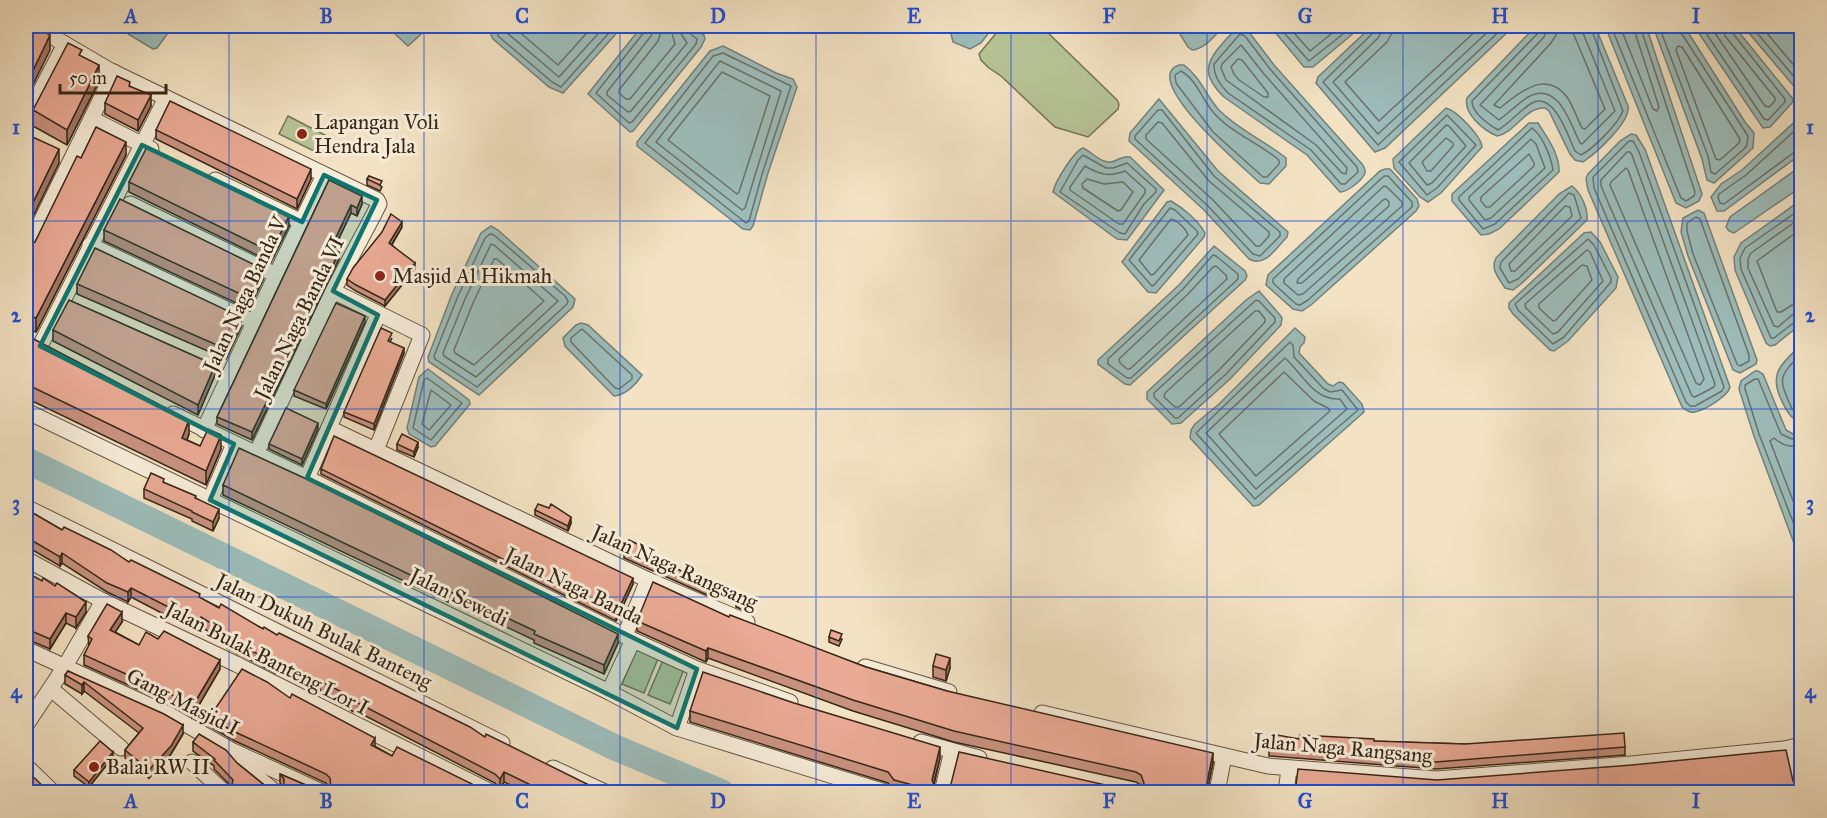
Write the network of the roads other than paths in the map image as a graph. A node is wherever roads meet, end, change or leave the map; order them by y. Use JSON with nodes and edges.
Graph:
{"nodes":[{"id":1,"x":34,"y":26,"type":"edge"},
{"id":2,"x":64,"y":44,"type":"junction"},
{"id":3,"x":114,"y":72,"type":"junction"},
{"id":4,"x":166,"y":98,"type":"junction"},
{"id":5,"x":26,"y":119,"type":"edge"},
{"id":6,"x":92,"y":119,"type":"junction"},
{"id":7,"x":142,"y":145,"type":"junction"},
{"id":8,"x":163,"y":155,"type":"edge"},
{"id":9,"x":324,"y":175,"type":"junction"},
{"id":10,"x":206,"y":176,"type":"edge"},
{"id":11,"x":115,"y":196,"type":"junction"},
{"id":12,"x":302,"y":222,"type":"junction"},
{"id":13,"x":90,"y":244,"type":"junction"},
{"id":14,"x":26,"y":252,"type":"edge"},
{"id":15,"x":276,"y":274,"type":"junction"},
{"id":16,"x":333,"y":291,"type":"junction"},
{"id":17,"x":378,"y":315,"type":"junction"},
{"id":18,"x":254,"y":322,"type":"junction"},
{"id":19,"x":26,"y":338,"type":"edge"},
{"id":20,"x":163,"y":409,"type":"edge"},
{"id":21,"x":26,"y":411,"type":"edge"},
{"id":22,"x":328,"y":428,"type":"junction"},
{"id":23,"x":204,"y":430,"type":"junction"},
{"id":24,"x":234,"y":444,"type":"junction"},
{"id":25,"x":376,"y":450,"type":"junction"},
{"id":26,"x":256,"y":454,"type":"junction"},
{"id":27,"x":307,"y":478,"type":"junction"},
{"id":28,"x":210,"y":500,"type":"junction"},
{"id":29,"x":26,"y":507,"type":"edge"},
{"id":30,"x":26,"y":559,"type":"edge"},
{"id":31,"x":648,"y":580,"type":"junction"},
{"id":32,"x":103,"y":601,"type":"junction"},
{"id":33,"x":758,"y":627,"type":"edge"},
{"id":34,"x":629,"y":637,"type":"junction"},
{"id":35,"x":26,"y":649,"type":"edge"},
{"id":36,"x":848,"y":660,"type":"edge"},
{"id":37,"x":64,"y":668,"type":"junction"},
{"id":38,"x":697,"y":669,"type":"junction"},
{"id":39,"x":51,"y":689,"type":"junction"},
{"id":40,"x":609,"y":693,"type":"junction"},
{"id":41,"x":961,"y":695,"type":"edge"},
{"id":42,"x":808,"y":708,"type":"edge"},
{"id":43,"x":1029,"y":710,"type":"edge"},
{"id":44,"x":26,"y":725,"type":"edge"},
{"id":45,"x":677,"y":729,"type":"junction"},
{"id":46,"x":908,"y":738,"type":"edge"},
{"id":47,"x":1797,"y":746,"type":"edge"},
{"id":48,"x":121,"y":748,"type":"dead end"},
{"id":49,"x":515,"y":749,"type":"edge"},
{"id":50,"x":231,"y":750,"type":"junction"},
{"id":51,"x":952,"y":752,"type":"junction"},
{"id":52,"x":1224,"y":756,"type":"junction"},
{"id":53,"x":535,"y":759,"type":"edge"},
{"id":54,"x":192,"y":762,"type":"dead end"},
{"id":55,"x":998,"y":762,"type":"edge"},
{"id":56,"x":26,"y":766,"type":"edge"},
{"id":57,"x":1289,"y":769,"type":"junction"},
{"id":58,"x":1802,"y":787,"type":"edge"},
{"id":59,"x":53,"y":792,"type":"edge"},
{"id":60,"x":225,"y":792,"type":"edge"},
{"id":61,"x":275,"y":792,"type":"edge"},
{"id":62,"x":322,"y":792,"type":"edge"},
{"id":63,"x":491,"y":792,"type":"edge"},
{"id":64,"x":604,"y":792,"type":"edge"},
{"id":65,"x":885,"y":792,"type":"edge"},
{"id":66,"x":942,"y":792,"type":"edge"},
{"id":67,"x":1217,"y":792,"type":"edge"},
{"id":68,"x":1286,"y":792,"type":"edge"}],
"edges":[{"from":1,"to":2,"type":"street"},
{"from":2,"to":3,"type":"street"},
{"from":2,"to":5,"type":"street"},
{"from":3,"to":4,"type":"street"},
{"from":3,"to":6,"type":"street"},
{"from":4,"to":7,"type":"street"},
{"from":4,"to":9,"type":"street"},
{"from":6,"to":7,"type":"street"},
{"from":6,"to":14,"type":"street"},
{"from":7,"to":8,"type":"street"},
{"from":7,"to":11,"type":"street"},
{"from":9,"to":12,"type":"street","name":"Jalan Naga Banda V"},
{"from":9,"to":16,"type":"street","name":"Jalan Naga Banda VI"},
{"from":10,"to":12,"type":"street"},
{"from":11,"to":13,"type":"street"},
{"from":11,"to":15,"type":"street"},
{"from":12,"to":15,"type":"street","name":"Jalan Naga Banda V"},
{"from":13,"to":18,"type":"street"},
{"from":13,"to":19,"type":"street"},
{"from":15,"to":18,"type":"street","name":"Jalan Naga Banda V"},
{"from":16,"to":17,"type":"street"},
{"from":16,"to":26,"type":"street","name":"Jalan Naga Banda VI"},
{"from":17,"to":22,"type":"street"},
{"from":17,"to":25,"type":"street"},
{"from":18,"to":23,"type":"street","name":"Jalan Naga Banda V"},
{"from":20,"to":23,"type":"street","name":"Jalan Naga Banda"},
{"from":21,"to":28,"type":"street","name":"Jalan Sewedi"},
{"from":22,"to":25,"type":"street","name":"Jalan Naga Rangsang"},
{"from":22,"to":27,"type":"street"},
{"from":23,"to":24,"type":"street","name":"Jalan Naga Banda"},
{"from":24,"to":26,"type":"street","name":"Jalan Naga Banda"},
{"from":24,"to":28,"type":"street"},
{"from":25,"to":31,"type":"street","name":"Jalan Naga Rangsang"},
{"from":26,"to":27,"type":"street","name":"Jalan Naga Banda"},
{"from":27,"to":34,"type":"street","name":"Jalan Naga Banda"},
{"from":28,"to":40,"type":"street","name":"Jalan Sewedi"},
{"from":29,"to":49,"type":"street","name":"Jalan Dukuh Bulak Banteng"},
{"from":30,"to":32,"type":"street","name":"Jalan Bulak Banteng Lor I"},
{"from":31,"to":33,"type":"street","name":"Jalan Naga Rangsang"},
{"from":31,"to":34,"type":"street"},
{"from":32,"to":37,"type":"street"},
{"from":32,"to":63,"type":"street","name":"Jalan Bulak Banteng Lor I"},
{"from":34,"to":38,"type":"street","name":"Jalan Naga Banda"},
{"from":34,"to":40,"type":"street"},
{"from":35,"to":37,"type":"street","name":"Gang Masjid I"},
{"from":36,"to":41,"type":"street"},
{"from":37,"to":39,"type":"street"},
{"from":37,"to":50,"type":"street","name":"Gang Masjid I"},
{"from":38,"to":42,"type":"street","name":"Jalan Naga Banda"},
{"from":38,"to":45,"type":"street"},
{"from":39,"to":44,"type":"street"},
{"from":39,"to":48,"type":"street"},
{"from":40,"to":45,"type":"street","name":"Jalan Sewedi"},
{"from":43,"to":52,"type":"street","name":"Jalan Naga Rangsang"},
{"from":45,"to":65,"type":"street","name":"Jalan Sewedi"},
{"from":46,"to":51,"type":"street"},
{"from":47,"to":57,"type":"street","name":"Jalan Naga Rangsang"},
{"from":47,"to":58,"type":"street"},
{"from":50,"to":61,"type":"street"},
{"from":50,"to":62,"type":"street","name":"Gang Masjid I"},
{"from":51,"to":55,"type":"street"},
{"from":51,"to":66,"type":"street"},
{"from":52,"to":57,"type":"street","name":"Jalan Naga Rangsang"},
{"from":52,"to":67,"type":"street"},
{"from":53,"to":64,"type":"street"},
{"from":54,"to":60,"type":"street"},
{"from":56,"to":59,"type":"street"},
{"from":57,"to":68,"type":"street"}]}
